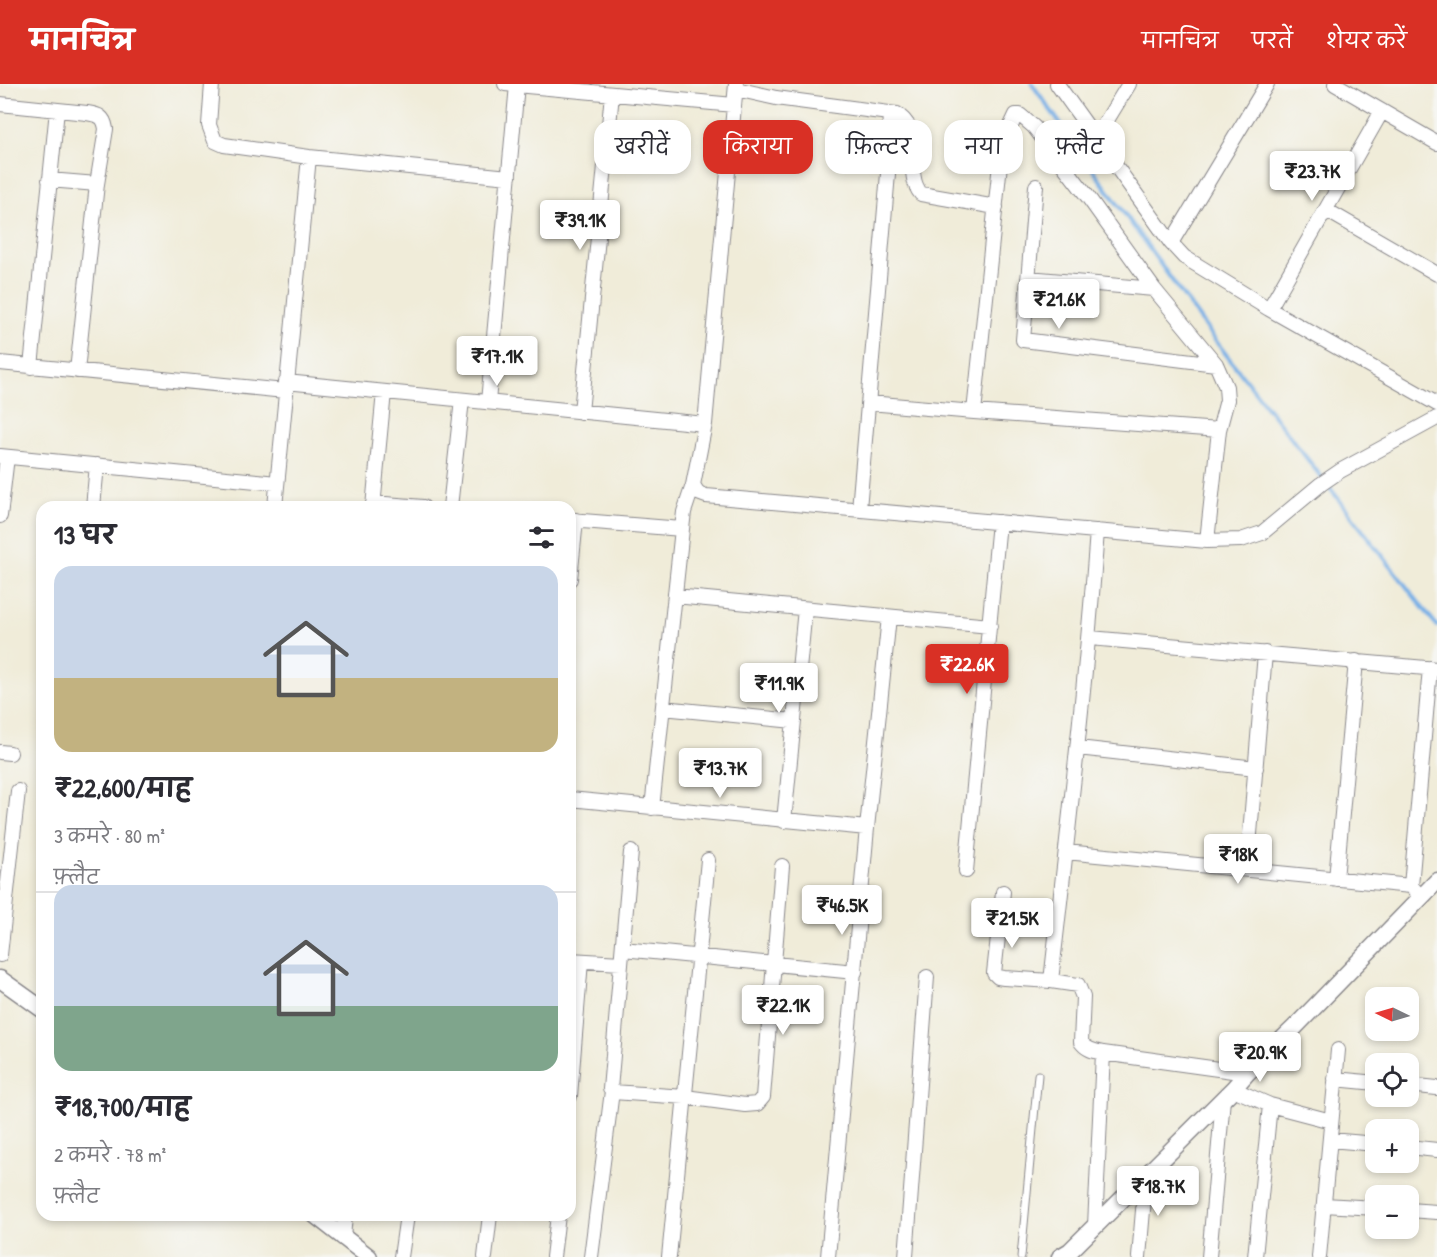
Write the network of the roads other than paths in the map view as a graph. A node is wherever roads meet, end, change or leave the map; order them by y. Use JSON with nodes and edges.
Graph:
{"nodes":[{"id":1,"x":212,"y":84,"type":"edge"},
{"id":2,"x":1057,"y":84,"type":"edge"},
{"id":3,"x":1129,"y":84,"type":"edge"},
{"id":4,"x":1267,"y":84,"type":"edge"},
{"id":5,"x":1335,"y":84,"type":"edge"},
{"id":6,"x":511,"y":85,"type":"edge"},
{"id":7,"x":736,"y":87,"type":"edge"},
{"id":8,"x":612,"y":94,"type":"junction"},
{"id":9,"x":0,"y":104,"type":"edge"},
{"id":10,"x":734,"y":105,"type":"junction"},
{"id":11,"x":57,"y":110,"type":"junction"},
{"id":12,"x":1382,"y":111,"type":"junction"},
{"id":13,"x":889,"y":113,"type":"junction"},
{"id":14,"x":1083,"y":120,"type":"edge"},
{"id":15,"x":1107,"y":120,"type":"edge"},
{"id":16,"x":1437,"y":143,"type":"edge"},
{"id":17,"x":309,"y":157,"type":"junction"},
{"id":18,"x":1122,"y":174,"type":"edge"},
{"id":19,"x":509,"y":177,"type":"junction"},
{"id":20,"x":49,"y":180,"type":"junction"},
{"id":21,"x":97,"y":184,"type":"junction"},
{"id":22,"x":1036,"y":186,"type":"dead end"},
{"id":23,"x":996,"y":207,"type":"junction"},
{"id":24,"x":1326,"y":210,"type":"junction"},
{"id":25,"x":1171,"y":243,"type":"junction"},
{"id":26,"x":1437,"y":274,"type":"edge"},
{"id":27,"x":1028,"y":278,"type":"junction"},
{"id":28,"x":1154,"y":289,"type":"junction"},
{"id":29,"x":1269,"y":309,"type":"junction"},
{"id":30,"x":0,"y":363,"type":"edge"},
{"id":31,"x":1216,"y":364,"type":"junction"},
{"id":32,"x":31,"y":367,"type":"junction"},
{"id":33,"x":77,"y":371,"type":"junction"},
{"id":34,"x":286,"y":387,"type":"junction"},
{"id":35,"x":384,"y":392,"type":"junction"},
{"id":36,"x":462,"y":400,"type":"junction"},
{"id":37,"x":488,"y":402,"type":"junction"},
{"id":38,"x":869,"y":403,"type":"junction"},
{"id":39,"x":1437,"y":404,"type":"edge"},
{"id":40,"x":580,"y":412,"type":"junction"},
{"id":41,"x":974,"y":412,"type":"junction"},
{"id":42,"x":1437,"y":418,"type":"edge"},
{"id":43,"x":705,"y":424,"type":"junction"},
{"id":44,"x":1219,"y":430,"type":"junction"},
{"id":45,"x":3,"y":456,"type":"edge"},
{"id":46,"x":97,"y":465,"type":"junction"},
{"id":47,"x":277,"y":483,"type":"junction"},
{"id":48,"x":693,"y":485,"type":"junction"},
{"id":49,"x":94,"y":501,"type":"edge"},
{"id":50,"x":276,"y":501,"type":"edge"},
{"id":51,"x":373,"y":501,"type":"edge"},
{"id":52,"x":451,"y":501,"type":"edge"},
{"id":53,"x":859,"y":509,"type":"junction"},
{"id":54,"x":0,"y":516,"type":"edge"},
{"id":55,"x":576,"y":520,"type":"edge"},
{"id":56,"x":999,"y":522,"type":"junction"},
{"id":57,"x":682,"y":529,"type":"junction"},
{"id":58,"x":1097,"y":531,"type":"junction"},
{"id":59,"x":1208,"y":541,"type":"junction"},
{"id":60,"x":675,"y":596,"type":"junction"},
{"id":61,"x":805,"y":609,"type":"junction"},
{"id":62,"x":889,"y":617,"type":"junction"},
{"id":63,"x":990,"y":626,"type":"junction"},
{"id":64,"x":1090,"y":638,"type":"junction"},
{"id":65,"x":1265,"y":653,"type":"junction"},
{"id":66,"x":1356,"y":661,"type":"junction"},
{"id":67,"x":1433,"y":669,"type":"edge"},
{"id":68,"x":663,"y":708,"type":"junction"},
{"id":69,"x":794,"y":721,"type":"junction"},
{"id":70,"x":1078,"y":748,"type":"junction"},
{"id":71,"x":1256,"y":768,"type":"junction"},
{"id":72,"x":18,"y":791,"type":"dead end"},
{"id":73,"x":576,"y":800,"type":"edge"},
{"id":74,"x":652,"y":808,"type":"junction"},
{"id":75,"x":784,"y":821,"type":"junction"},
{"id":76,"x":867,"y":828,"type":"junction"},
{"id":77,"x":631,"y":852,"type":"dead end"},
{"id":78,"x":1066,"y":852,"type":"junction"},
{"id":79,"x":708,"y":860,"type":"dead end"},
{"id":80,"x":782,"y":866,"type":"dead end"},
{"id":81,"x":1247,"y":870,"type":"junction"},
{"id":82,"x":966,"y":871,"type":"dead end"},
{"id":83,"x":1336,"y":879,"type":"junction"},
{"id":84,"x":1437,"y":881,"type":"edge"},
{"id":85,"x":1004,"y":892,"type":"dead end"},
{"id":86,"x":1416,"y":892,"type":"junction"},
{"id":87,"x":0,"y":955,"type":"edge"},
{"id":88,"x":622,"y":956,"type":"junction"},
{"id":89,"x":699,"y":956,"type":"junction"},
{"id":90,"x":576,"y":961,"type":"edge"},
{"id":91,"x":772,"y":964,"type":"junction"},
{"id":92,"x":855,"y":972,"type":"junction"},
{"id":93,"x":927,"y":977,"type":"dead end"},
{"id":94,"x":0,"y":979,"type":"edge"},
{"id":95,"x":1051,"y":981,"type":"junction"},
{"id":96,"x":36,"y":1005,"type":"edge"},
{"id":97,"x":1338,"y":1050,"type":"dead end"},
{"id":98,"x":1103,"y":1053,"type":"junction"},
{"id":99,"x":1247,"y":1073,"type":"junction"},
{"id":100,"x":1038,"y":1075,"type":"dead end"},
{"id":101,"x":1335,"y":1079,"type":"junction"},
{"id":102,"x":1365,"y":1082,"type":"edge"},
{"id":103,"x":1419,"y":1086,"type":"edge"},
{"id":104,"x":1437,"y":1088,"type":"edge"},
{"id":105,"x":612,"y":1091,"type":"junction"},
{"id":106,"x":1228,"y":1094,"type":"junction"},
{"id":107,"x":685,"y":1097,"type":"junction"},
{"id":108,"x":1270,"y":1105,"type":"junction"},
{"id":109,"x":1331,"y":1121,"type":"junction"},
{"id":110,"x":1330,"y":1140,"type":"junction"},
{"id":111,"x":1365,"y":1143,"type":"edge"},
{"id":112,"x":1419,"y":1148,"type":"edge"},
{"id":113,"x":1437,"y":1150,"type":"edge"},
{"id":114,"x":1146,"y":1175,"type":"junction"},
{"id":115,"x":1324,"y":1206,"type":"junction"},
{"id":116,"x":1365,"y":1208,"type":"edge"},
{"id":117,"x":1419,"y":1211,"type":"edge"},
{"id":118,"x":1437,"y":1212,"type":"edge"},
{"id":119,"x":323,"y":1221,"type":"edge"},
{"id":120,"x":345,"y":1221,"type":"edge"},
{"id":121,"x":407,"y":1221,"type":"edge"},
{"id":122,"x":489,"y":1221,"type":"edge"},
{"id":123,"x":557,"y":1221,"type":"edge"},
{"id":124,"x":1095,"y":1226,"type":"junction"},
{"id":125,"x":344,"y":1238,"type":"junction"},
{"id":126,"x":369,"y":1257,"type":"edge"},
{"id":127,"x":401,"y":1257,"type":"edge"},
{"id":128,"x":485,"y":1257,"type":"edge"},
{"id":129,"x":554,"y":1257,"type":"edge"},
{"id":130,"x":591,"y":1257,"type":"edge"},
{"id":131,"x":669,"y":1257,"type":"edge"},
{"id":132,"x":828,"y":1257,"type":"edge"},
{"id":133,"x":906,"y":1257,"type":"edge"},
{"id":134,"x":1022,"y":1257,"type":"edge"},
{"id":135,"x":1060,"y":1257,"type":"edge"},
{"id":136,"x":1139,"y":1257,"type":"edge"},
{"id":137,"x":1209,"y":1257,"type":"edge"},
{"id":138,"x":1255,"y":1257,"type":"edge"},
{"id":139,"x":1319,"y":1257,"type":"edge"}],
"edges":[{"from":1,"to":17,"type":"street"},
{"from":2,"to":14,"type":"street"},
{"from":3,"to":15,"type":"street"},
{"from":4,"to":25,"type":"street"},
{"from":5,"to":12,"type":"street"},
{"from":6,"to":8,"type":"street"},
{"from":6,"to":19,"type":"street"},
{"from":7,"to":10,"type":"street"},
{"from":7,"to":13,"type":"street"},
{"from":8,"to":10,"type":"street"},
{"from":8,"to":40,"type":"street"},
{"from":9,"to":11,"type":"street"},
{"from":10,"to":43,"type":"street"},
{"from":11,"to":20,"type":"street"},
{"from":11,"to":21,"type":"street"},
{"from":12,"to":16,"type":"street"},
{"from":12,"to":24,"type":"street"},
{"from":13,"to":23,"type":"street"},
{"from":13,"to":38,"type":"street"},
{"from":17,"to":19,"type":"street"},
{"from":17,"to":34,"type":"street"},
{"from":18,"to":25,"type":"street"},
{"from":19,"to":37,"type":"street"},
{"from":20,"to":21,"type":"street"},
{"from":20,"to":32,"type":"street"},
{"from":21,"to":33,"type":"street"},
{"from":22,"to":27,"type":"street"},
{"from":23,"to":28,"type":"street"},
{"from":23,"to":41,"type":"street"},
{"from":24,"to":26,"type":"street"},
{"from":24,"to":29,"type":"street"},
{"from":25,"to":29,"type":"street"},
{"from":27,"to":28,"type":"street"},
{"from":27,"to":31,"type":"street"},
{"from":28,"to":31,"type":"street"},
{"from":29,"to":39,"type":"street"},
{"from":30,"to":32,"type":"street"},
{"from":31,"to":44,"type":"street"},
{"from":32,"to":33,"type":"street"},
{"from":33,"to":34,"type":"street"},
{"from":34,"to":35,"type":"street"},
{"from":34,"to":47,"type":"street"},
{"from":35,"to":36,"type":"street"},
{"from":35,"to":51,"type":"street"},
{"from":36,"to":37,"type":"street"},
{"from":36,"to":52,"type":"street"},
{"from":37,"to":40,"type":"street"},
{"from":38,"to":41,"type":"street"},
{"from":38,"to":53,"type":"street"},
{"from":40,"to":43,"type":"street"},
{"from":41,"to":44,"type":"street"},
{"from":42,"to":59,"type":"street"},
{"from":43,"to":48,"type":"street"},
{"from":44,"to":59,"type":"street"},
{"from":45,"to":46,"type":"street"},
{"from":45,"to":54,"type":"street"},
{"from":46,"to":47,"type":"street"},
{"from":46,"to":49,"type":"street"},
{"from":47,"to":50,"type":"street"},
{"from":48,"to":53,"type":"street"},
{"from":48,"to":57,"type":"street"},
{"from":53,"to":56,"type":"street"},
{"from":55,"to":57,"type":"street"},
{"from":56,"to":58,"type":"street"},
{"from":56,"to":63,"type":"street"},
{"from":57,"to":60,"type":"street"},
{"from":58,"to":59,"type":"street"},
{"from":58,"to":64,"type":"street"},
{"from":60,"to":61,"type":"street"},
{"from":60,"to":68,"type":"street"},
{"from":61,"to":62,"type":"street"},
{"from":61,"to":69,"type":"street"},
{"from":62,"to":63,"type":"street"},
{"from":62,"to":76,"type":"street"},
{"from":63,"to":82,"type":"street"},
{"from":64,"to":65,"type":"street"},
{"from":64,"to":70,"type":"street"},
{"from":65,"to":66,"type":"street"},
{"from":65,"to":71,"type":"street"},
{"from":66,"to":67,"type":"street"},
{"from":66,"to":83,"type":"street"},
{"from":67,"to":86,"type":"street"},
{"from":68,"to":69,"type":"street"},
{"from":68,"to":74,"type":"street"},
{"from":69,"to":75,"type":"street"},
{"from":70,"to":71,"type":"street"},
{"from":70,"to":78,"type":"street"},
{"from":71,"to":81,"type":"street"},
{"from":72,"to":87,"type":"street"},
{"from":73,"to":74,"type":"street"},
{"from":74,"to":75,"type":"street"},
{"from":75,"to":76,"type":"street"},
{"from":76,"to":92,"type":"street"},
{"from":77,"to":88,"type":"street"},
{"from":78,"to":81,"type":"street"},
{"from":78,"to":95,"type":"street"},
{"from":79,"to":89,"type":"street"},
{"from":80,"to":91,"type":"street"},
{"from":81,"to":83,"type":"street"},
{"from":83,"to":86,"type":"street"},
{"from":84,"to":86,"type":"street"},
{"from":85,"to":95,"type":"street"},
{"from":86,"to":99,"type":"street"},
{"from":88,"to":89,"type":"street"},
{"from":88,"to":90,"type":"street"},
{"from":88,"to":105,"type":"street"},
{"from":89,"to":91,"type":"street"},
{"from":89,"to":107,"type":"street"},
{"from":91,"to":92,"type":"street"},
{"from":91,"to":107,"type":"street"},
{"from":92,"to":132,"type":"street"},
{"from":93,"to":133,"type":"street"},
{"from":94,"to":96,"type":"street"},
{"from":95,"to":98,"type":"street"},
{"from":97,"to":101,"type":"street"},
{"from":98,"to":99,"type":"street"},
{"from":98,"to":124,"type":"street"},
{"from":99,"to":106,"type":"street"},
{"from":100,"to":134,"type":"lane"},
{"from":101,"to":102,"type":"street"},
{"from":101,"to":109,"type":"street"},
{"from":103,"to":104,"type":"street"},
{"from":105,"to":107,"type":"street"},
{"from":105,"to":130,"type":"street"},
{"from":106,"to":108,"type":"street"},
{"from":106,"to":114,"type":"street"},
{"from":106,"to":137,"type":"street"},
{"from":107,"to":131,"type":"street"},
{"from":108,"to":109,"type":"street"},
{"from":108,"to":138,"type":"street"},
{"from":109,"to":110,"type":"street"},
{"from":110,"to":111,"type":"street"},
{"from":110,"to":115,"type":"street"},
{"from":112,"to":113,"type":"street"},
{"from":114,"to":124,"type":"street"},
{"from":114,"to":136,"type":"street"},
{"from":115,"to":116,"type":"street"},
{"from":115,"to":139,"type":"street"},
{"from":117,"to":118,"type":"street"},
{"from":119,"to":125,"type":"street"},
{"from":120,"to":125,"type":"street"},
{"from":121,"to":127,"type":"street"},
{"from":122,"to":128,"type":"street"},
{"from":123,"to":129,"type":"street"},
{"from":124,"to":135,"type":"street"},
{"from":125,"to":126,"type":"street"}]}
